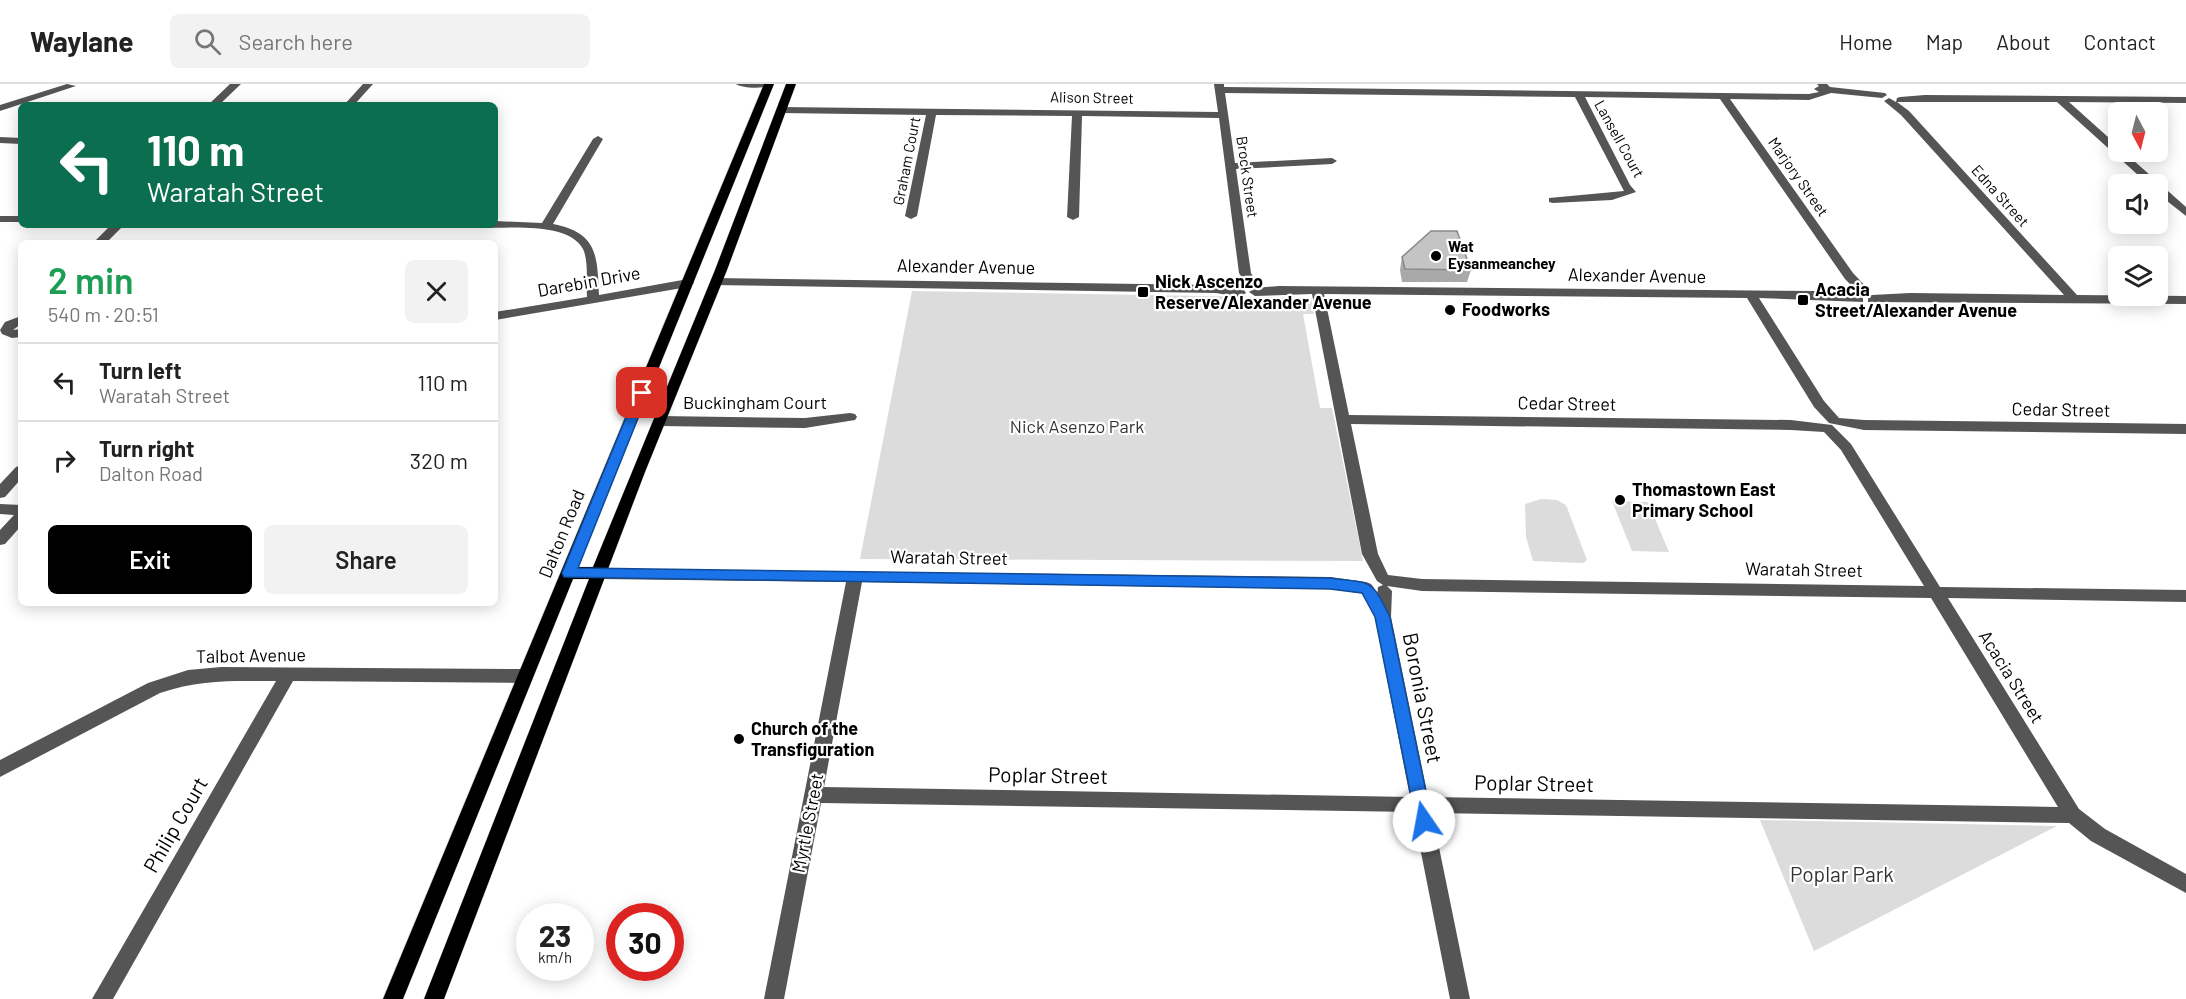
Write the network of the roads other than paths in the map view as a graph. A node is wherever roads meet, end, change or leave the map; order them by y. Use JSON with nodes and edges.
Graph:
{"nodes":[{"id":1,"x":236,"y":84,"type":"edge"},
{"id":2,"x":368,"y":84,"type":"edge"},
{"id":3,"x":741,"y":84,"type":"edge"},
{"id":4,"x":769,"y":84,"type":"edge"},
{"id":5,"x":791,"y":84,"type":"edge"},
{"id":6,"x":74,"y":85,"type":"edge"},
{"id":7,"x":1219,"y":87,"type":"edge"},
{"id":8,"x":1821,"y":88,"type":"edge"},
{"id":9,"x":1578,"y":94,"type":"junction"},
{"id":10,"x":1722,"y":95,"type":"junction"},
{"id":11,"x":1892,"y":99,"type":"junction"},
{"id":12,"x":2060,"y":99,"type":"junction"},
{"id":13,"x":2186,"y":100,"type":"edge"},
{"id":14,"x":18,"y":102,"type":"edge"},
{"id":15,"x":19,"y":102,"type":"edge"},
{"id":16,"x":216,"y":102,"type":"edge"},
{"id":17,"x":352,"y":102,"type":"edge"},
{"id":18,"x":0,"y":108,"type":"edge"},
{"id":19,"x":781,"y":110,"type":"junction"},
{"id":20,"x":932,"y":112,"type":"junction"},
{"id":21,"x":1077,"y":113,"type":"junction"},
{"id":22,"x":1223,"y":115,"type":"junction"},
{"id":23,"x":598,"y":139,"type":"dead end"},
{"id":24,"x":0,"y":140,"type":"edge"},
{"id":25,"x":18,"y":141,"type":"edge"},
{"id":26,"x":1332,"y":161,"type":"dead end"},
{"id":27,"x":1230,"y":166,"type":"junction"},
{"id":28,"x":2143,"y":174,"type":"edge"},
{"id":29,"x":2168,"y":197,"type":"edge"},
{"id":30,"x":1553,"y":200,"type":"dead end"},
{"id":31,"x":2186,"y":213,"type":"edge"},
{"id":32,"x":911,"y":216,"type":"dead end"},
{"id":33,"x":1073,"y":217,"type":"dead end"},
{"id":34,"x":0,"y":219,"type":"edge"},
{"id":35,"x":18,"y":219,"type":"edge"},
{"id":36,"x":498,"y":225,"type":"edge"},
{"id":37,"x":546,"y":226,"type":"junction"},
{"id":38,"x":115,"y":228,"type":"edge"},
{"id":39,"x":102,"y":240,"type":"edge"},
{"id":40,"x":716,"y":282,"type":"junction"},
{"id":41,"x":688,"y":284,"type":"junction"},
{"id":42,"x":1246,"y":286,"type":"junction"},
{"id":43,"x":1317,"y":290,"type":"junction"},
{"id":44,"x":1861,"y":294,"type":"junction"},
{"id":45,"x":1751,"y":295,"type":"junction"},
{"id":46,"x":2073,"y":298,"type":"junction"},
{"id":47,"x":593,"y":299,"type":"junction"},
{"id":48,"x":2186,"y":300,"type":"edge"},
{"id":49,"x":498,"y":315,"type":"edge"},
{"id":50,"x":850,"y":417,"type":"dead end"},
{"id":51,"x":1343,"y":419,"type":"junction"},
{"id":52,"x":660,"y":421,"type":"junction"},
{"id":53,"x":1832,"y":425,"type":"junction"},
{"id":54,"x":2186,"y":429,"type":"edge"},
{"id":55,"x":18,"y":473,"type":"edge"},
{"id":56,"x":0,"y":493,"type":"edge"},
{"id":57,"x":0,"y":509,"type":"edge"},
{"id":58,"x":18,"y":510,"type":"edge"},
{"id":59,"x":18,"y":519,"type":"edge"},
{"id":60,"x":0,"y":540,"type":"edge"},
{"id":61,"x":569,"y":573,"type":"junction"},
{"id":62,"x":599,"y":573,"type":"junction"},
{"id":63,"x":855,"y":577,"type":"junction"},
{"id":64,"x":1376,"y":584,"type":"junction"},
{"id":65,"x":1936,"y":592,"type":"junction"},
{"id":66,"x":2186,"y":596,"type":"edge"},
{"id":67,"x":290,"y":674,"type":"junction"},
{"id":68,"x":525,"y":676,"type":"junction"},
{"id":69,"x":0,"y":769,"type":"edge"},
{"id":70,"x":813,"y":795,"type":"junction"},
{"id":71,"x":1421,"y":804,"type":"junction"},
{"id":72,"x":2073,"y":815,"type":"junction"},
{"id":73,"x":2186,"y":884,"type":"edge"},
{"id":74,"x":102,"y":999,"type":"edge"},
{"id":75,"x":393,"y":999,"type":"edge"},
{"id":76,"x":434,"y":999,"type":"edge"},
{"id":77,"x":774,"y":999,"type":"edge"},
{"id":78,"x":1460,"y":999,"type":"edge"}],
"edges":[{"from":1,"to":16,"type":"street"},
{"from":2,"to":17,"type":"street"},
{"from":3,"to":4,"type":"street"},
{"from":4,"to":41,"type":"main road","name":"Dalton Road"},
{"from":5,"to":19,"type":"main road"},
{"from":6,"to":15,"type":"street"},
{"from":7,"to":9,"type":"street"},
{"from":7,"to":22,"type":"street","name":"Brock Street"},
{"from":8,"to":10,"type":"street"},
{"from":8,"to":11,"type":"street"},
{"from":9,"to":10,"type":"street"},
{"from":9,"to":30,"type":"street","name":"Lansell Court"},
{"from":10,"to":44,"type":"street","name":"Marjory Street"},
{"from":11,"to":12,"type":"street"},
{"from":11,"to":46,"type":"street","name":"Edna Street"},
{"from":12,"to":13,"type":"street"},
{"from":12,"to":28,"type":"street"},
{"from":14,"to":18,"type":"street"},
{"from":19,"to":20,"type":"street","name":"Alison Street"},
{"from":19,"to":40,"type":"main road"},
{"from":20,"to":21,"type":"street","name":"Alison Street"},
{"from":20,"to":32,"type":"street","name":"Graham Court"},
{"from":21,"to":22,"type":"street","name":"Alison Street"},
{"from":21,"to":33,"type":"street"},
{"from":22,"to":27,"type":"street","name":"Brock Street"},
{"from":23,"to":37,"type":"street"},
{"from":24,"to":25,"type":"street"},
{"from":26,"to":27,"type":"street"},
{"from":27,"to":42,"type":"street","name":"Brock Street"},
{"from":29,"to":31,"type":"street"},
{"from":34,"to":35,"type":"street"},
{"from":36,"to":37,"type":"street"},
{"from":37,"to":47,"type":"street"},
{"from":38,"to":39,"type":"street"},
{"from":40,"to":41,"type":"main road"},
{"from":40,"to":42,"type":"street","name":"Alexander Avenue"},
{"from":40,"to":52,"type":"main road"},
{"from":41,"to":47,"type":"street","name":"Darebin Drive"},
{"from":41,"to":61,"type":"main road","name":"Dalton Road"},
{"from":42,"to":43,"type":"street","name":"Alexander Avenue"},
{"from":43,"to":45,"type":"street","name":"Alexander Avenue"},
{"from":43,"to":51,"type":"street","name":"Boronia Street"},
{"from":44,"to":45,"type":"street","name":"Alexander Avenue"},
{"from":44,"to":46,"type":"street","name":"Alexander Avenue"},
{"from":45,"to":53,"type":"street","name":"Acacia Street"},
{"from":46,"to":48,"type":"street","name":"Alexander Avenue"},
{"from":47,"to":49,"type":"street","name":"Darebin Drive"},
{"from":50,"to":52,"type":"street","name":"Buckingham Court"},
{"from":51,"to":53,"type":"street","name":"Cedar Street"},
{"from":51,"to":64,"type":"street","name":"Boronia Street"},
{"from":52,"to":62,"type":"main road"},
{"from":53,"to":54,"type":"street","name":"Cedar Street"},
{"from":53,"to":65,"type":"street","name":"Acacia Street"},
{"from":55,"to":56,"type":"street"},
{"from":57,"to":58,"type":"street"},
{"from":59,"to":60,"type":"street"},
{"from":61,"to":62,"type":"main road","name":"Waratah Street"},
{"from":61,"to":68,"type":"main road","name":"Dalton Road"},
{"from":62,"to":63,"type":"street","name":"Waratah Street"},
{"from":62,"to":76,"type":"main road"},
{"from":63,"to":64,"type":"street","name":"Waratah Street"},
{"from":63,"to":70,"type":"street","name":"Myrtle Street"},
{"from":64,"to":65,"type":"street","name":"Waratah Street"},
{"from":64,"to":71,"type":"street","name":"Boronia Street"},
{"from":65,"to":66,"type":"street","name":"Waratah Street"},
{"from":65,"to":72,"type":"street","name":"Acacia Street"},
{"from":67,"to":68,"type":"street","name":"Talbot Avenue"},
{"from":67,"to":69,"type":"street","name":"Talbot Avenue"},
{"from":67,"to":74,"type":"street","name":"Philip Court"},
{"from":68,"to":75,"type":"main road","name":"Dalton Road"},
{"from":70,"to":71,"type":"street","name":"Poplar Street"},
{"from":70,"to":77,"type":"street","name":"Myrtle Street"},
{"from":71,"to":72,"type":"street","name":"Poplar Street"},
{"from":71,"to":78,"type":"street","name":"Boronia Street"},
{"from":72,"to":73,"type":"street","name":"Acacia Street"}]}
